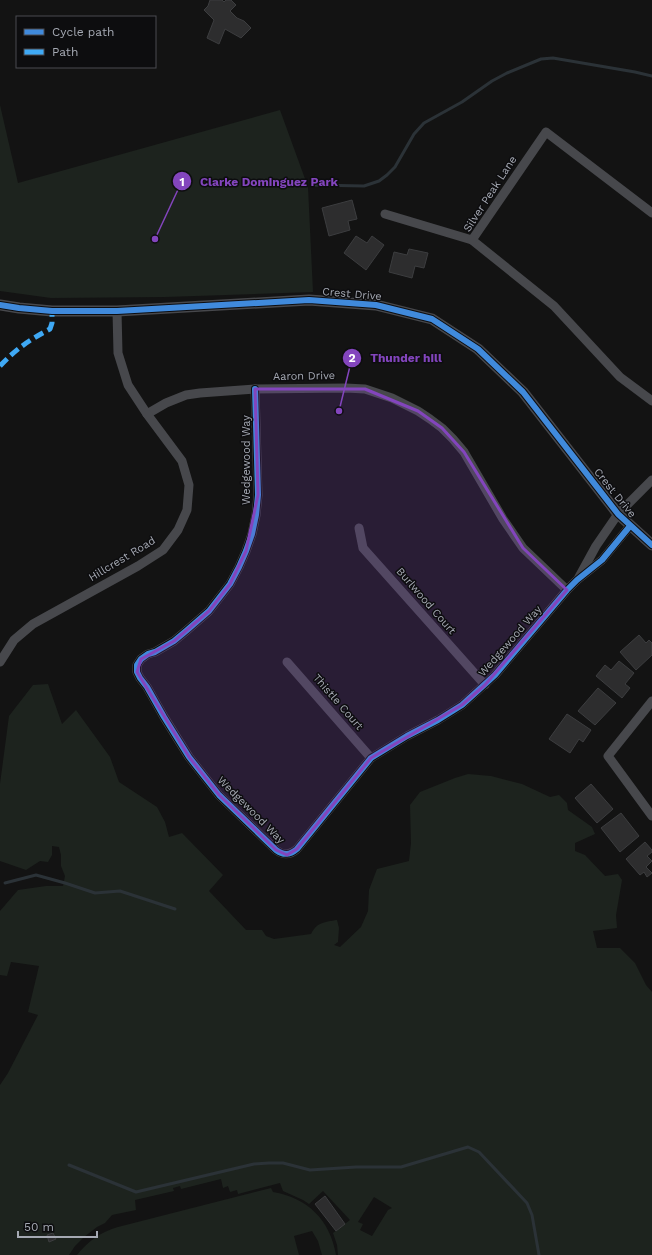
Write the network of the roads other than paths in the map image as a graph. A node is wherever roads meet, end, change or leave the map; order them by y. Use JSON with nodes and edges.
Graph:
{"nodes":[{"id":1,"x":652,"y":213,"type":"edge"},
{"id":2,"x":385,"y":214,"type":"dead end"},
{"id":3,"x":472,"y":240,"type":"junction"},
{"id":4,"x":0,"y":304,"type":"edge"},
{"id":5,"x":117,"y":311,"type":"junction"},
{"id":6,"x":255,"y":389,"type":"junction"},
{"id":7,"x":652,"y":401,"type":"edge"},
{"id":8,"x":146,"y":414,"type":"junction"},
{"id":9,"x":652,"y":480,"type":"edge"},
{"id":10,"x":618,"y":514,"type":"junction"},
{"id":11,"x":630,"y":526,"type":"junction"},
{"id":12,"x":359,"y":528,"type":"dead end"},
{"id":13,"x":652,"y":545,"type":"edge"},
{"id":14,"x":592,"y":552,"type":"junction"},
{"id":15,"x":602,"y":560,"type":"junction"},
{"id":16,"x":577,"y":580,"type":"junction"},
{"id":17,"x":567,"y":590,"type":"junction"},
{"id":18,"x":0,"y":662,"type":"edge"},
{"id":19,"x":287,"y":662,"type":"dead end"},
{"id":20,"x":485,"y":685,"type":"junction"},
{"id":21,"x":652,"y":701,"type":"edge"},
{"id":22,"x":371,"y":758,"type":"junction"},
{"id":23,"x":652,"y":816,"type":"edge"}],
"edges":[{"from":1,"to":3,"type":"street","name":"Silver Peak Lane"},
{"from":2,"to":3,"type":"street"},
{"from":3,"to":7,"type":"street","name":"Silver Peak Lane"},
{"from":4,"to":5,"type":"street","name":"Crest Drive"},
{"from":5,"to":8,"type":"street","name":"Hillcrest Road"},
{"from":5,"to":10,"type":"street","name":"Crest Drive"},
{"from":6,"to":8,"type":"street","name":"Aaron Drive"},
{"from":6,"to":17,"type":"street","name":"Aaron Drive"},
{"from":6,"to":22,"type":"street","name":"Wedgewood Way"},
{"from":8,"to":18,"type":"street","name":"Hillcrest Road"},
{"from":9,"to":10,"type":"street"},
{"from":10,"to":11,"type":"street","name":"Crest Drive"},
{"from":10,"to":14,"type":"street","name":"Wedgewood Way"},
{"from":11,"to":13,"type":"street","name":"Crest Drive"},
{"from":11,"to":15,"type":"street","name":"Wedgewood Way"},
{"from":12,"to":20,"type":"street","name":"Burlwood Court"},
{"from":14,"to":15,"type":"street"},
{"from":14,"to":16,"type":"street","name":"Wedgewood Way"},
{"from":15,"to":16,"type":"street","name":"Wedgewood Way"},
{"from":16,"to":17,"type":"street","name":"Wedgewood Way"},
{"from":17,"to":20,"type":"street","name":"Wedgewood Way"},
{"from":19,"to":22,"type":"street","name":"Thistle Court"},
{"from":20,"to":22,"type":"street","name":"Wedgewood Way"},
{"from":21,"to":23,"type":"street"}]}
